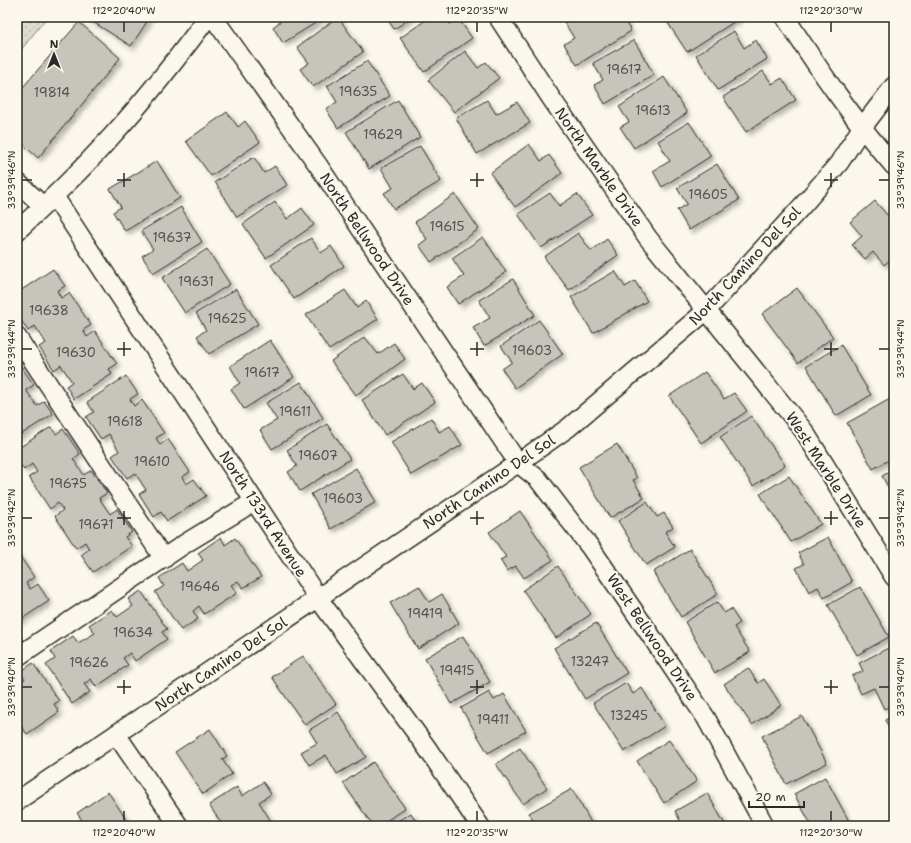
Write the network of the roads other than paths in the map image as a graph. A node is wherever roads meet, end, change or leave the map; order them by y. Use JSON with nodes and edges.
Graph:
{"nodes":[{"id":1,"x":208,"y":17,"type":"edge"},
{"id":2,"x":213,"y":17,"type":"edge"},
{"id":3,"x":498,"y":17,"type":"edge"},
{"id":4,"x":786,"y":17,"type":"edge"},
{"id":5,"x":894,"y":86,"type":"edge"},
{"id":6,"x":861,"y":129,"type":"junction"},
{"id":7,"x":894,"y":166,"type":"edge"},
{"id":8,"x":17,"y":182,"type":"edge"},
{"id":9,"x":48,"y":201,"type":"junction"},
{"id":10,"x":17,"y":231,"type":"edge"},
{"id":11,"x":706,"y":312,"type":"junction"},
{"id":12,"x":17,"y":337,"type":"edge"},
{"id":13,"x":518,"y":463,"type":"junction"},
{"id":14,"x":255,"y":501,"type":"junction"},
{"id":15,"x":164,"y":559,"type":"junction"},
{"id":16,"x":894,"y":577,"type":"edge"},
{"id":17,"x":318,"y":598,"type":"junction"},
{"id":18,"x":17,"y":657,"type":"edge"},
{"id":19,"x":116,"y":734,"type":"junction"},
{"id":20,"x":17,"y":801,"type":"edge"},
{"id":21,"x":179,"y":826,"type":"edge"},
{"id":22,"x":480,"y":826,"type":"edge"},
{"id":23,"x":765,"y":826,"type":"edge"}],
"edges":[{"from":1,"to":9,"type":"street"},
{"from":2,"to":13,"type":"street","name":"North Bellwood Drive"},
{"from":3,"to":11,"type":"street","name":"North Marble Drive"},
{"from":4,"to":6,"type":"street"},
{"from":5,"to":6,"type":"street","name":"North Camino Del Sol"},
{"from":6,"to":7,"type":"street"},
{"from":6,"to":11,"type":"street","name":"North Camino Del Sol"},
{"from":8,"to":9,"type":"street","name":"North 133rd Avenue"},
{"from":9,"to":10,"type":"street"},
{"from":9,"to":14,"type":"street","name":"North 133rd Avenue"},
{"from":11,"to":13,"type":"street","name":"North Camino Del Sol"},
{"from":11,"to":16,"type":"street","name":"West Marble Drive"},
{"from":12,"to":15,"type":"street"},
{"from":13,"to":17,"type":"street","name":"North Camino Del Sol"},
{"from":13,"to":23,"type":"street","name":"West Bellwood Drive"},
{"from":14,"to":15,"type":"street"},
{"from":14,"to":17,"type":"street","name":"North 133rd Avenue"},
{"from":15,"to":18,"type":"street"},
{"from":17,"to":19,"type":"street","name":"North Camino Del Sol"},
{"from":17,"to":22,"type":"street","name":"North 133rd Avenue"},
{"from":19,"to":20,"type":"street","name":"North Camino Del Sol"},
{"from":19,"to":21,"type":"street"}]}
